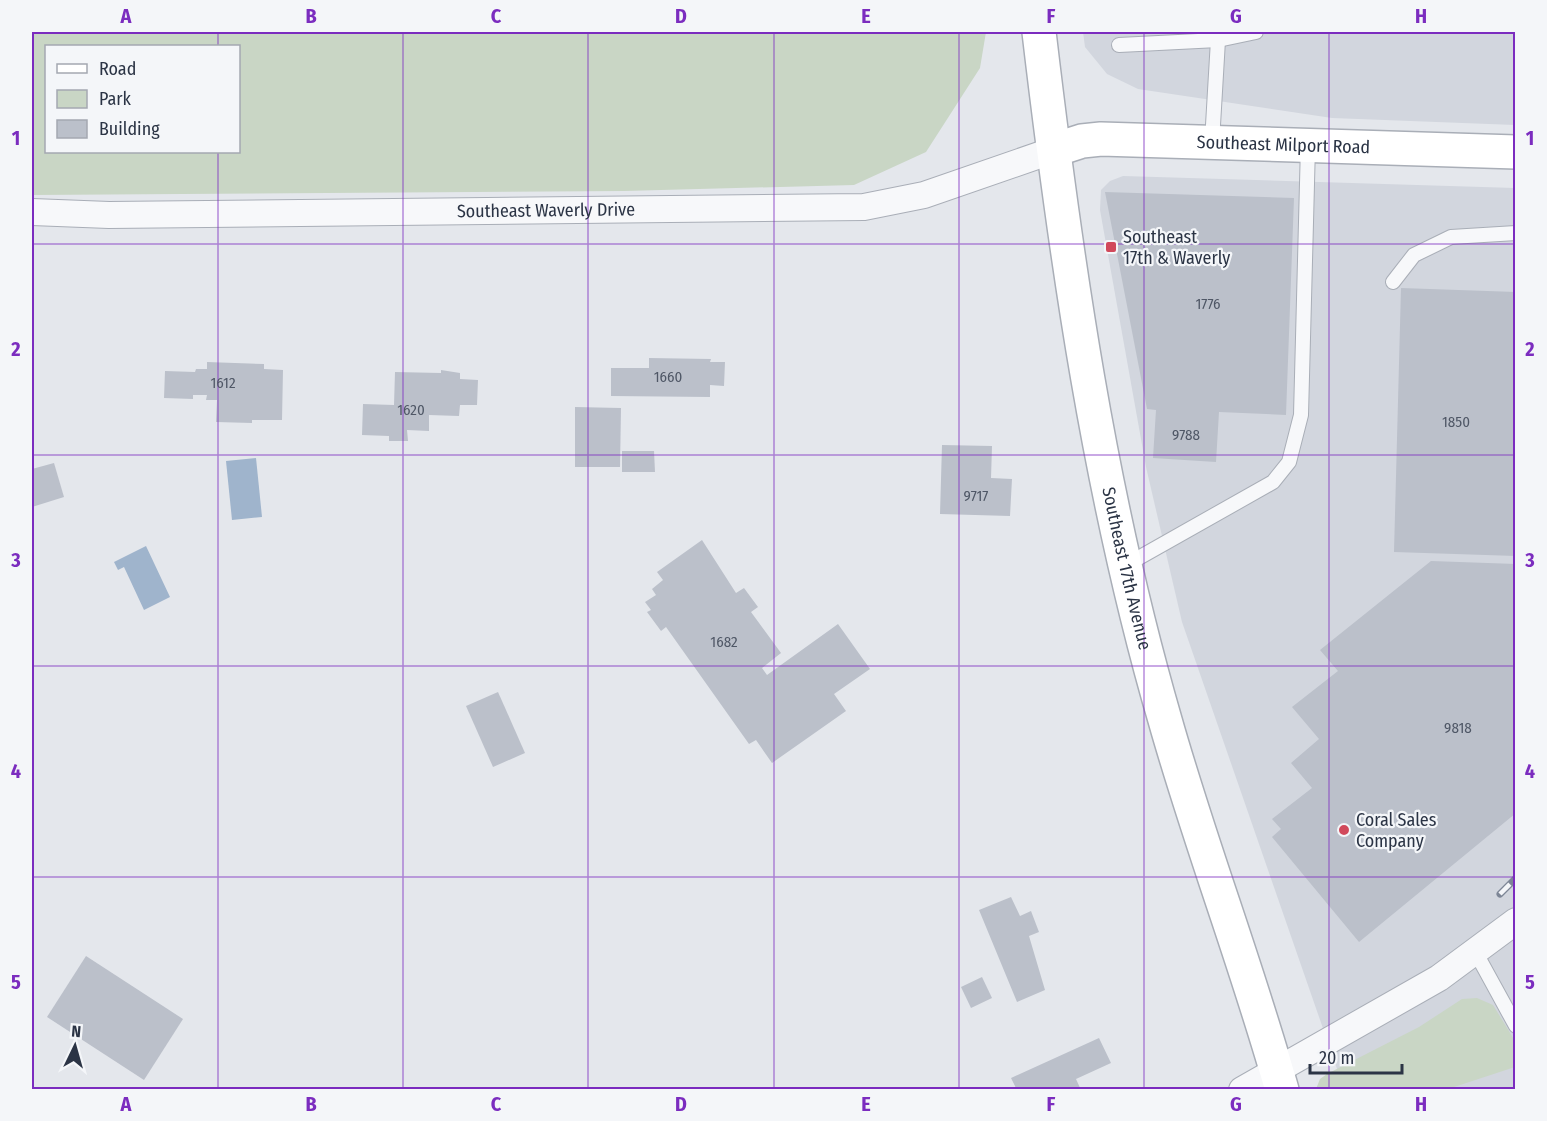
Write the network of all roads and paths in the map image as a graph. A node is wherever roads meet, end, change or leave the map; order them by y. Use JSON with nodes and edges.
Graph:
{"nodes":[{"id":1,"x":1039,"y":32,"type":"edge"},
{"id":2,"x":1256,"y":32,"type":"edge"},
{"id":3,"x":1218,"y":40,"type":"junction"},
{"id":4,"x":1119,"y":45,"type":"dead end"},
{"id":5,"x":1212,"y":142,"type":"junction"},
{"id":6,"x":1308,"y":145,"type":"junction"},
{"id":7,"x":1054,"y":150,"type":"junction"},
{"id":8,"x":1515,"y":152,"type":"edge"},
{"id":9,"x":32,"y":212,"type":"edge"},
{"id":10,"x":1515,"y":233,"type":"edge"},
{"id":11,"x":1393,"y":282,"type":"dead end"},
{"id":12,"x":1126,"y":566,"type":"junction"},
{"id":13,"x":1515,"y":921,"type":"edge"},
{"id":14,"x":1476,"y":953,"type":"junction"},
{"id":15,"x":1514,"y":1021,"type":"edge"},
{"id":16,"x":1280,"y":1081,"type":"edge"},
{"id":17,"x":1242,"y":1089,"type":"edge"}],
"edges":[{"from":1,"to":7,"type":"main road","name":"Southeast 17th Avenue"},
{"from":2,"to":3,"type":"lane"},
{"from":3,"to":4,"type":"lane"},
{"from":3,"to":5,"type":"lane"},
{"from":5,"to":6,"type":"main road","name":"Southeast Milport Road"},
{"from":5,"to":7,"type":"main road","name":"Southeast Milport Road"},
{"from":6,"to":8,"type":"main road","name":"Southeast Milport Road"},
{"from":6,"to":12,"type":"lane"},
{"from":7,"to":9,"type":"street","name":"Southeast Waverly Drive"},
{"from":7,"to":12,"type":"main road","name":"Southeast 17th Avenue"},
{"from":10,"to":11,"type":"lane"},
{"from":12,"to":16,"type":"main road","name":"Southeast 17th Avenue"},
{"from":13,"to":14,"type":"street"},
{"from":14,"to":15,"type":"lane"},
{"from":14,"to":16,"type":"street"},
{"from":16,"to":17,"type":"street"}]}
